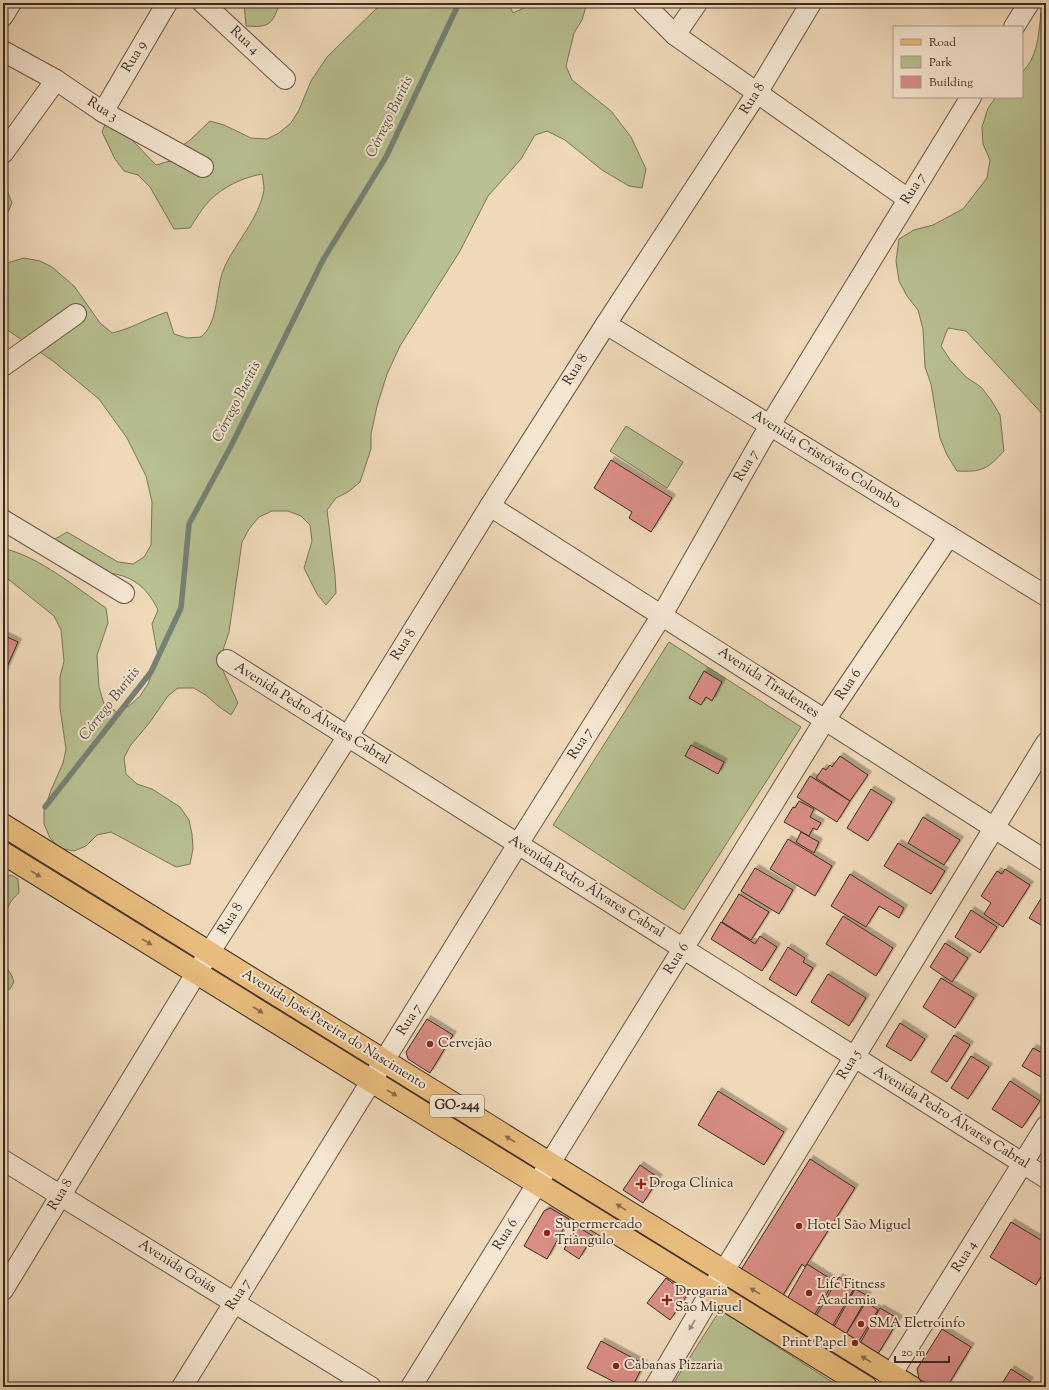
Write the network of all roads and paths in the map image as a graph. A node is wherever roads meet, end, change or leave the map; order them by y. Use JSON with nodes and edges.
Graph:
{"nodes":[{"id":1,"x":11,"y":3,"type":"edge"},
{"id":2,"x":168,"y":3,"type":"edge"},
{"id":3,"x":203,"y":3,"type":"edge"},
{"id":4,"x":643,"y":3,"type":"edge"},
{"id":5,"x":697,"y":3,"type":"edge"},
{"id":6,"x":811,"y":3,"type":"edge"},
{"id":7,"x":1029,"y":3,"type":"edge"},
{"id":8,"x":3,"y":16,"type":"edge"},
{"id":9,"x":1015,"y":26,"type":"edge"},
{"id":10,"x":675,"y":35,"type":"junction"},
{"id":11,"x":3,"y":51,"type":"edge"},
{"id":12,"x":285,"y":79,"type":"dead end"},
{"id":13,"x":56,"y":80,"type":"junction"},
{"id":14,"x":757,"y":93,"type":"junction"},
{"id":15,"x":969,"y":98,"type":"edge"},
{"id":16,"x":103,"y":112,"type":"junction"},
{"id":17,"x":3,"y":153,"type":"edge"},
{"id":18,"x":203,"y":167,"type":"dead end"},
{"id":19,"x":908,"y":199,"type":"junction"},
{"id":20,"x":76,"y":314,"type":"dead end"},
{"id":21,"x":606,"y":324,"type":"junction"},
{"id":22,"x":3,"y":366,"type":"edge"},
{"id":23,"x":770,"y":426,"type":"junction"},
{"id":24,"x":490,"y":506,"type":"junction"},
{"id":25,"x":3,"y":520,"type":"edge"},
{"id":26,"x":949,"y":536,"type":"junction"},
{"id":27,"x":124,"y":593,"type":"dead end"},
{"id":28,"x":1046,"y":596,"type":"edge"},
{"id":29,"x":662,"y":616,"type":"junction"},
{"id":30,"x":228,"y":660,"type":"dead end"},
{"id":31,"x":825,"y":720,"type":"junction"},
{"id":32,"x":348,"y":736,"type":"junction"},
{"id":33,"x":1046,"y":743,"type":"edge"},
{"id":34,"x":994,"y":828,"type":"junction"},
{"id":35,"x":11,"y":829,"type":"edge"},
{"id":36,"x":518,"y":844,"type":"junction"},
{"id":37,"x":5,"y":854,"type":"edge"},
{"id":38,"x":1046,"y":861,"type":"edge"},
{"id":39,"x":683,"y":949,"type":"junction"},
{"id":40,"x":210,"y":953,"type":"junction"},
{"id":41,"x":197,"y":972,"type":"junction"},
{"id":42,"x":855,"y":1057,"type":"junction"},
{"id":43,"x":384,"y":1061,"type":"junction"},
{"id":44,"x":372,"y":1081,"type":"junction"},
{"id":45,"x":1046,"y":1126,"type":"edge"},
{"id":46,"x":3,"y":1160,"type":"edge"},
{"id":47,"x":550,"y":1164,"type":"junction"},
{"id":48,"x":1023,"y":1164,"type":"junction"},
{"id":49,"x":1046,"y":1178,"type":"edge"},
{"id":50,"x":537,"y":1184,"type":"junction"},
{"id":51,"x":60,"y":1196,"type":"junction"},
{"id":52,"x":724,"y":1271,"type":"junction"},
{"id":53,"x":3,"y":1290,"type":"edge"},
{"id":54,"x":712,"y":1291,"type":"junction"},
{"id":55,"x":234,"y":1303,"type":"junction"},
{"id":56,"x":888,"y":1381,"type":"edge"},
{"id":57,"x":182,"y":1387,"type":"edge"},
{"id":58,"x":371,"y":1387,"type":"edge"},
{"id":59,"x":411,"y":1387,"type":"edge"},
{"id":60,"x":656,"y":1387,"type":"edge"},
{"id":61,"x":866,"y":1387,"type":"edge"},
{"id":62,"x":911,"y":1387,"type":"edge"}],
"edges":[{"from":1,"to":8,"type":"street"},
{"from":2,"to":16,"type":"street","name":"Rua 9"},
{"from":3,"to":12,"type":"street","name":"Rua 4"},
{"from":4,"to":10,"type":"street"},
{"from":5,"to":10,"type":"street"},
{"from":6,"to":14,"type":"street","name":"Rua 8"},
{"from":7,"to":9,"type":"street"},
{"from":10,"to":14,"type":"street"},
{"from":11,"to":13,"type":"street","name":"Rua 3"},
{"from":13,"to":16,"type":"street","name":"Rua 3"},
{"from":13,"to":17,"type":"street"},
{"from":14,"to":19,"type":"street"},
{"from":14,"to":21,"type":"street","name":"Rua 8"},
{"from":15,"to":19,"type":"street","name":"Rua 7"},
{"from":16,"to":18,"type":"street","name":"Rua 3"},
{"from":19,"to":23,"type":"street","name":"Rua 7"},
{"from":20,"to":22,"type":"street"},
{"from":21,"to":23,"type":"street","name":"Avenida Cristóvão Colombo"},
{"from":21,"to":24,"type":"street","name":"Rua 8"},
{"from":23,"to":26,"type":"street","name":"Avenida Cristóvão Colombo"},
{"from":23,"to":29,"type":"street","name":"Rua 7"},
{"from":24,"to":29,"type":"street","name":"Avenida Tiradentes"},
{"from":24,"to":32,"type":"street","name":"Rua 8"},
{"from":25,"to":27,"type":"street"},
{"from":26,"to":28,"type":"street","name":"Avenida Cristóvão Colombo"},
{"from":26,"to":31,"type":"street","name":"Rua 6"},
{"from":29,"to":31,"type":"street","name":"Avenida Tiradentes"},
{"from":29,"to":36,"type":"street","name":"Rua 7"},
{"from":30,"to":32,"type":"street","name":"Avenida Pedro Álvares Cabral"},
{"from":31,"to":34,"type":"street","name":"Avenida Tiradentes"},
{"from":31,"to":39,"type":"street","name":"Rua 6"},
{"from":32,"to":36,"type":"street","name":"Avenida Pedro Álvares Cabral"},
{"from":32,"to":40,"type":"street","name":"Rua 8"},
{"from":33,"to":34,"type":"street","name":"Rua 5"},
{"from":34,"to":38,"type":"street","name":"Avenida Tiradentes"},
{"from":34,"to":42,"type":"street","name":"Rua 5"},
{"from":35,"to":37,"type":"main road"},
{"from":35,"to":40,"type":"main road","name":"Avenida José Pereira do Nascimento","number":"GO-244"},
{"from":36,"to":39,"type":"street","name":"Avenida Pedro Álvares Cabral"},
{"from":36,"to":43,"type":"street","name":"Rua 7"},
{"from":37,"to":41,"type":"main road","name":"Avenida José Pereira do Nascimento","number":"GO-244","one_way":true},
{"from":39,"to":42,"type":"street","name":"Avenida Pedro Álvares Cabral"},
{"from":39,"to":47,"type":"street","name":"Rua 6"},
{"from":40,"to":41,"type":"street","name":"Rua 8"},
{"from":40,"to":43,"type":"main road","name":"Avenida José Pereira do Nascimento","number":"GO-244"},
{"from":41,"to":44,"type":"main road","name":"Avenida José Pereira do Nascimento","number":"GO-244","one_way":true},
{"from":41,"to":51,"type":"street","name":"Rua 8"},
{"from":42,"to":48,"type":"street","name":"Avenida Pedro Álvares Cabral"},
{"from":42,"to":52,"type":"street","name":"Rua 5"},
{"from":43,"to":44,"type":"street","name":"Rua 7"},
{"from":47,"to":43,"type":"main road","name":"Avenida José Pereira do Nascimento","number":"GO-244","one_way":true},
{"from":44,"to":50,"type":"main road","name":"Avenida José Pereira do Nascimento","number":"GO-244","one_way":true},
{"from":44,"to":55,"type":"street","name":"Rua 7"},
{"from":45,"to":48,"type":"street","name":"Rua 4"},
{"from":46,"to":51,"type":"street","name":"Avenida Goiás"},
{"from":47,"to":50,"type":"street","name":"Rua 6"},
{"from":52,"to":47,"type":"main road","name":"Avenida José Pereira do Nascimento","number":"GO-244","one_way":true},
{"from":48,"to":49,"type":"street","name":"Avenida Pedro Álvares Cabral"},
{"from":48,"to":56,"type":"street","name":"Rua 4"},
{"from":50,"to":54,"type":"main road","name":"Avenida José Pereira do Nascimento","number":"GO-244"},
{"from":50,"to":59,"type":"street","name":"Rua 6"},
{"from":51,"to":53,"type":"street","name":"Rua 8"},
{"from":51,"to":55,"type":"street","name":"Avenida Goiás"},
{"from":52,"to":54,"type":"street","name":"Rua 5"},
{"from":56,"to":52,"type":"main road","name":"Avenida José Pereira do Nascimento","number":"GO-244","one_way":true},
{"from":54,"to":60,"type":"street","name":"Rua 5","one_way":true},
{"from":54,"to":61,"type":"main road","name":"Avenida José Pereira do Nascimento","number":"GO-244"},
{"from":55,"to":57,"type":"street","name":"Rua 7"},
{"from":55,"to":58,"type":"street","name":"Avenida Goiás"},
{"from":56,"to":62,"type":"main road","name":"Avenida José Pereira do Nascimento","number":"GO-244"}]}
